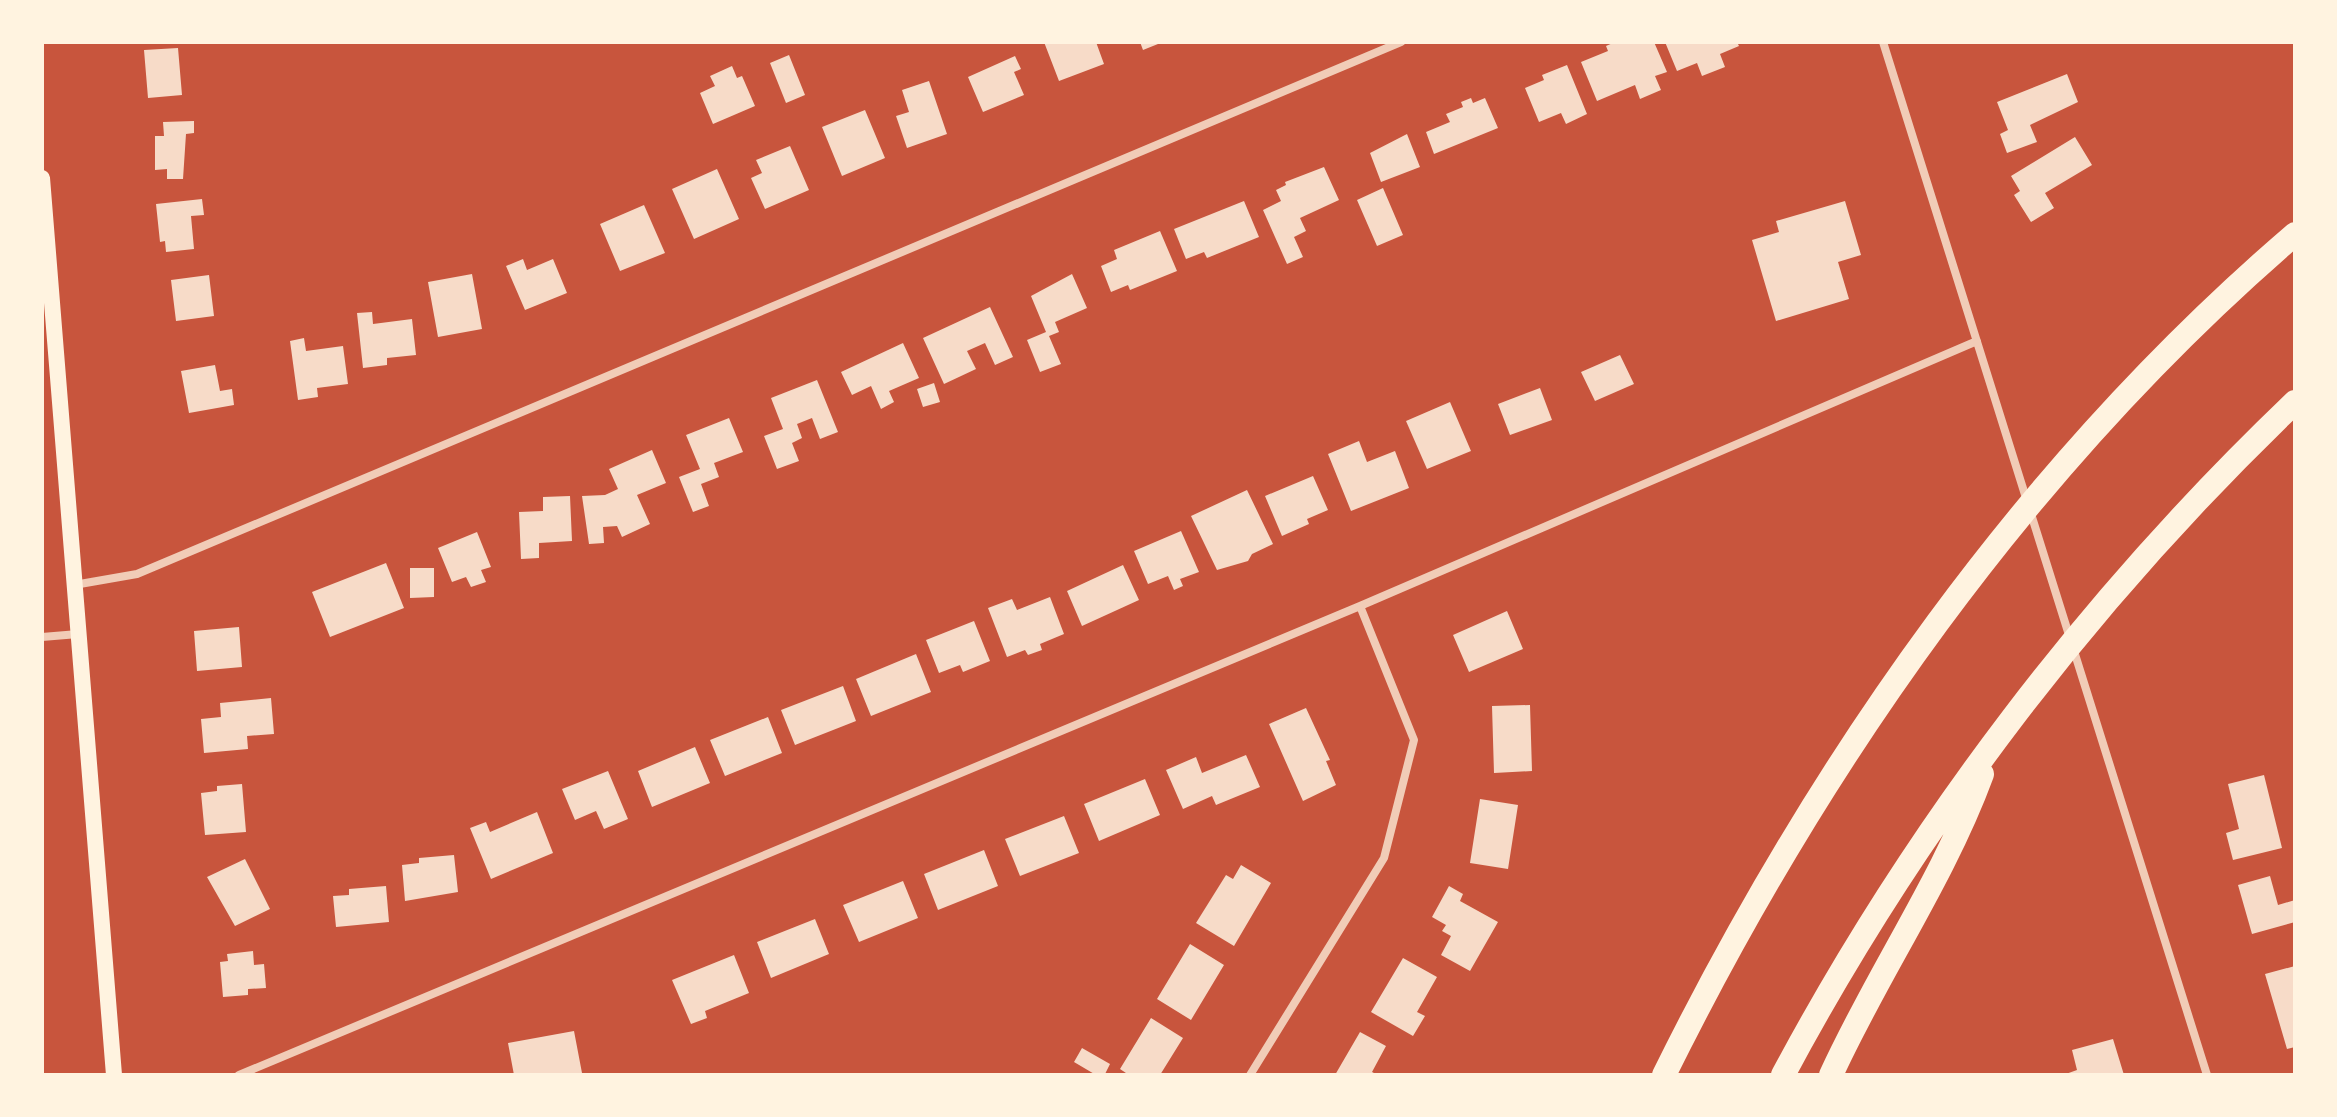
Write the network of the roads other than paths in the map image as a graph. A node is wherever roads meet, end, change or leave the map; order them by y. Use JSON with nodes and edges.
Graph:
{"nodes":[{"id":1,"x":1401,"y":42,"type":"edge"},
{"id":2,"x":1883,"y":42,"type":"edge"},
{"id":3,"x":42,"y":178,"type":"edge"},
{"id":4,"x":2295,"y":234,"type":"edge"},
{"id":5,"x":1977,"y":341,"type":"junction"},
{"id":6,"x":2295,"y":402,"type":"edge"},
{"id":7,"x":73,"y":586,"type":"junction"},
{"id":8,"x":1360,"y":606,"type":"junction"},
{"id":9,"x":78,"y":634,"type":"junction"},
{"id":10,"x":42,"y":637,"type":"edge"},
{"id":11,"x":1989,"y":750,"type":"junction"},
{"id":12,"x":114,"y":1075,"type":"edge"},
{"id":13,"x":239,"y":1075,"type":"edge"},
{"id":14,"x":1250,"y":1075,"type":"edge"},
{"id":15,"x":1664,"y":1075,"type":"edge"},
{"id":16,"x":1783,"y":1075,"type":"edge"},
{"id":17,"x":1831,"y":1075,"type":"edge"},
{"id":18,"x":2207,"y":1075,"type":"edge"}],
"edges":[{"from":1,"to":7,"type":"street"},
{"from":2,"to":5,"type":"street"},
{"from":3,"to":7,"type":"main road"},
{"from":4,"to":15,"type":"highway"},
{"from":5,"to":8,"type":"street"},
{"from":5,"to":18,"type":"street"},
{"from":6,"to":11,"type":"highway"},
{"from":7,"to":9,"type":"main road"},
{"from":8,"to":13,"type":"street"},
{"from":8,"to":14,"type":"street"},
{"from":9,"to":10,"type":"street"},
{"from":9,"to":12,"type":"main road"},
{"from":11,"to":16,"type":"highway"},
{"from":11,"to":17,"type":"highway"}]}
